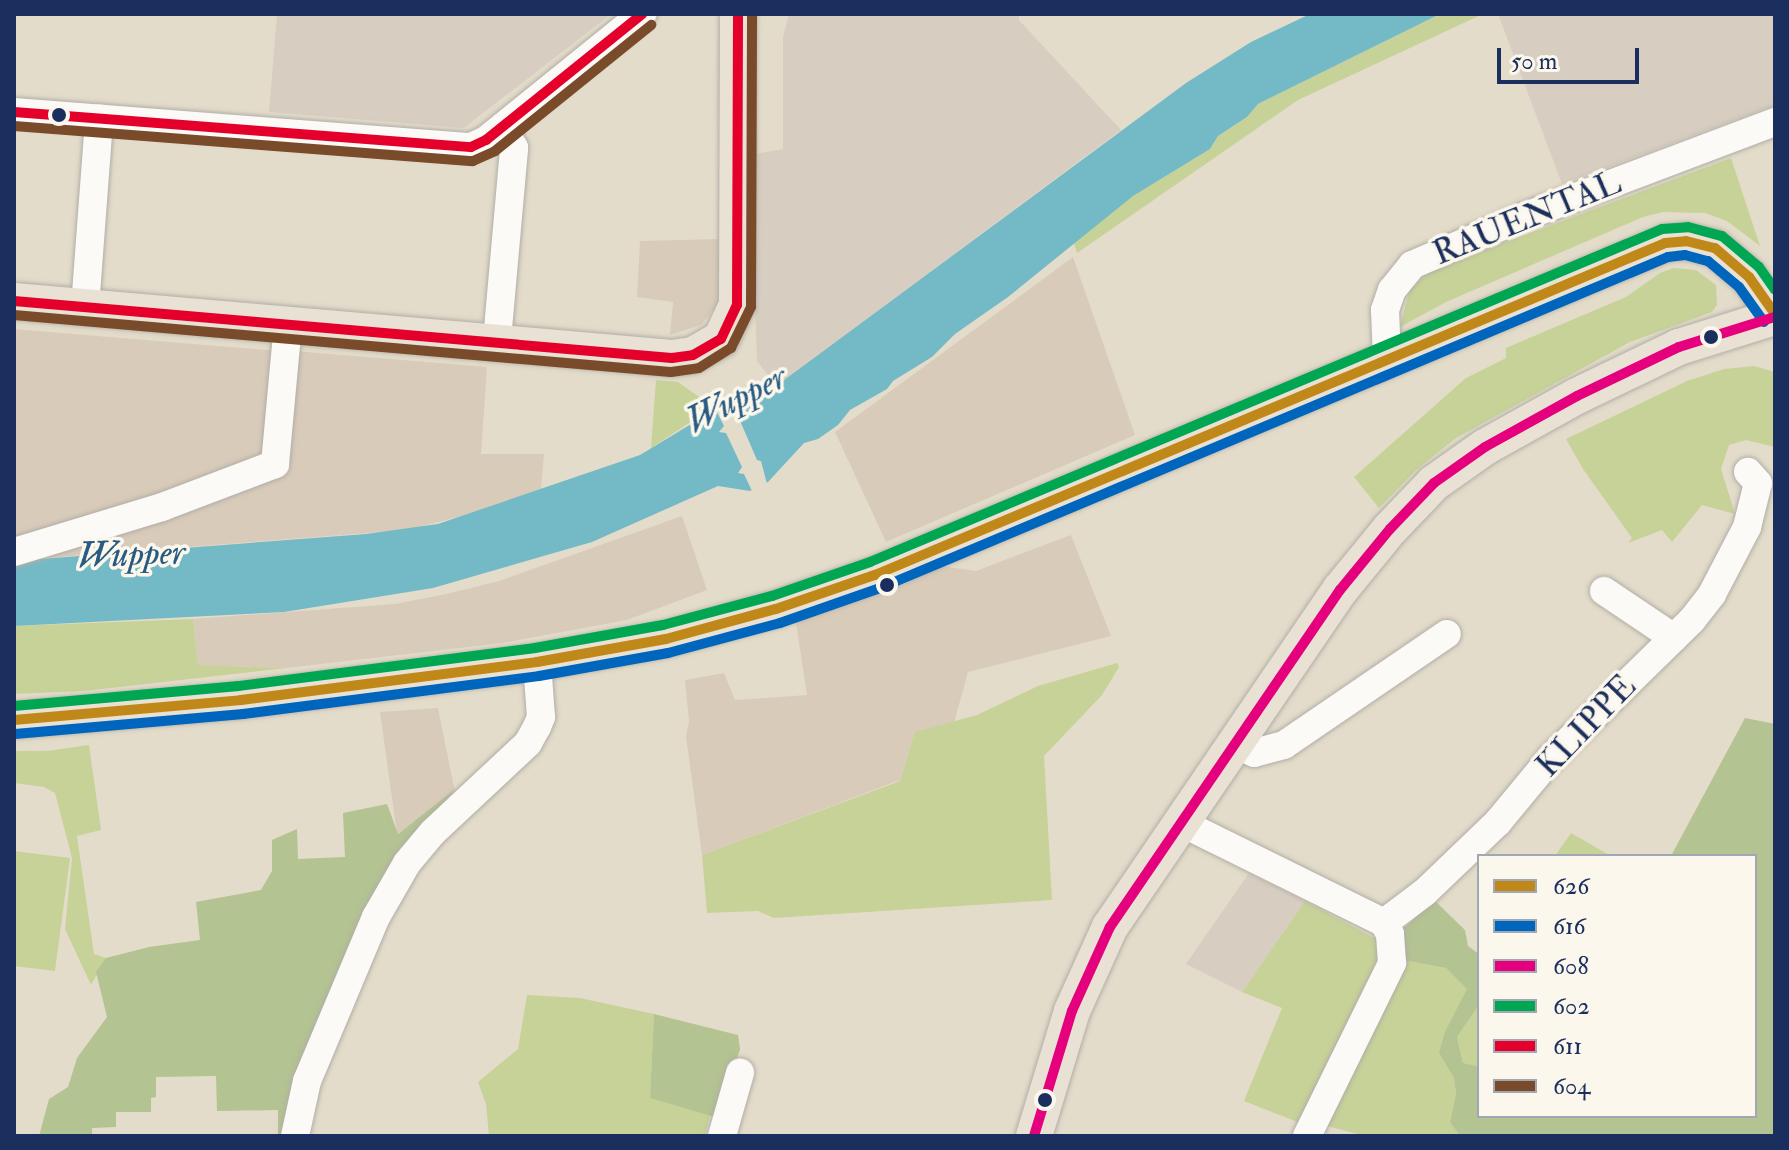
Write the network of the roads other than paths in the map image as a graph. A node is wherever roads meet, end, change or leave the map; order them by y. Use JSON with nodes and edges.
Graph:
{"nodes":[{"id":1,"x":642,"y":14,"type":"edge"},
{"id":2,"x":738,"y":14,"type":"edge"},
{"id":3,"x":14,"y":112,"type":"edge"},
{"id":4,"x":99,"y":119,"type":"junction"},
{"id":5,"x":1775,"y":122,"type":"edge"},
{"id":6,"x":503,"y":127,"type":"junction"},
{"id":7,"x":14,"y":301,"type":"edge"},
{"id":8,"x":85,"y":307,"type":"junction"},
{"id":9,"x":1775,"y":316,"type":"edge"},
{"id":10,"x":288,"y":324,"type":"junction"},
{"id":11,"x":497,"y":340,"type":"junction"},
{"id":12,"x":1387,"y":358,"type":"junction"},
{"id":13,"x":1748,"y":472,"type":"dead end"},
{"id":14,"x":14,"y":552,"type":"edge"},
{"id":15,"x":1604,"y":591,"type":"dead end"},
{"id":16,"x":1447,"y":634,"type":"dead end"},
{"id":17,"x":1674,"y":638,"type":"junction"},
{"id":18,"x":537,"y":662,"type":"junction"},
{"id":19,"x":14,"y":720,"type":"edge"},
{"id":20,"x":1235,"y":744,"type":"junction"},
{"id":21,"x":1180,"y":822,"type":"junction"},
{"id":22,"x":1384,"y":923,"type":"junction"},
{"id":23,"x":740,"y":1073,"type":"dead end"},
{"id":24,"x":295,"y":1136,"type":"edge"},
{"id":25,"x":722,"y":1136,"type":"edge"},
{"id":26,"x":1034,"y":1136,"type":"edge"},
{"id":27,"x":1307,"y":1136,"type":"edge"}],
"edges":[{"from":1,"to":6,"type":"street"},
{"from":2,"to":11,"type":"main road"},
{"from":3,"to":4,"type":"street"},
{"from":4,"to":6,"type":"street"},
{"from":4,"to":8,"type":"street"},
{"from":5,"to":12,"type":"street","name":"RAUENTAL"},
{"from":6,"to":11,"type":"street"},
{"from":7,"to":8,"type":"main road"},
{"from":8,"to":10,"type":"main road"},
{"from":9,"to":12,"type":"main road"},
{"from":9,"to":20,"type":"main road"},
{"from":10,"to":11,"type":"main road"},
{"from":10,"to":14,"type":"street"},
{"from":12,"to":18,"type":"main road"},
{"from":13,"to":17,"type":"street","name":"KLIPPE"},
{"from":15,"to":17,"type":"street"},
{"from":16,"to":20,"type":"street"},
{"from":17,"to":22,"type":"street","name":"KLIPPE"},
{"from":18,"to":19,"type":"main road"},
{"from":18,"to":24,"type":"street"},
{"from":20,"to":21,"type":"main road"},
{"from":21,"to":22,"type":"street"},
{"from":21,"to":26,"type":"main road"},
{"from":22,"to":27,"type":"street"},
{"from":23,"to":25,"type":"street"}]}
